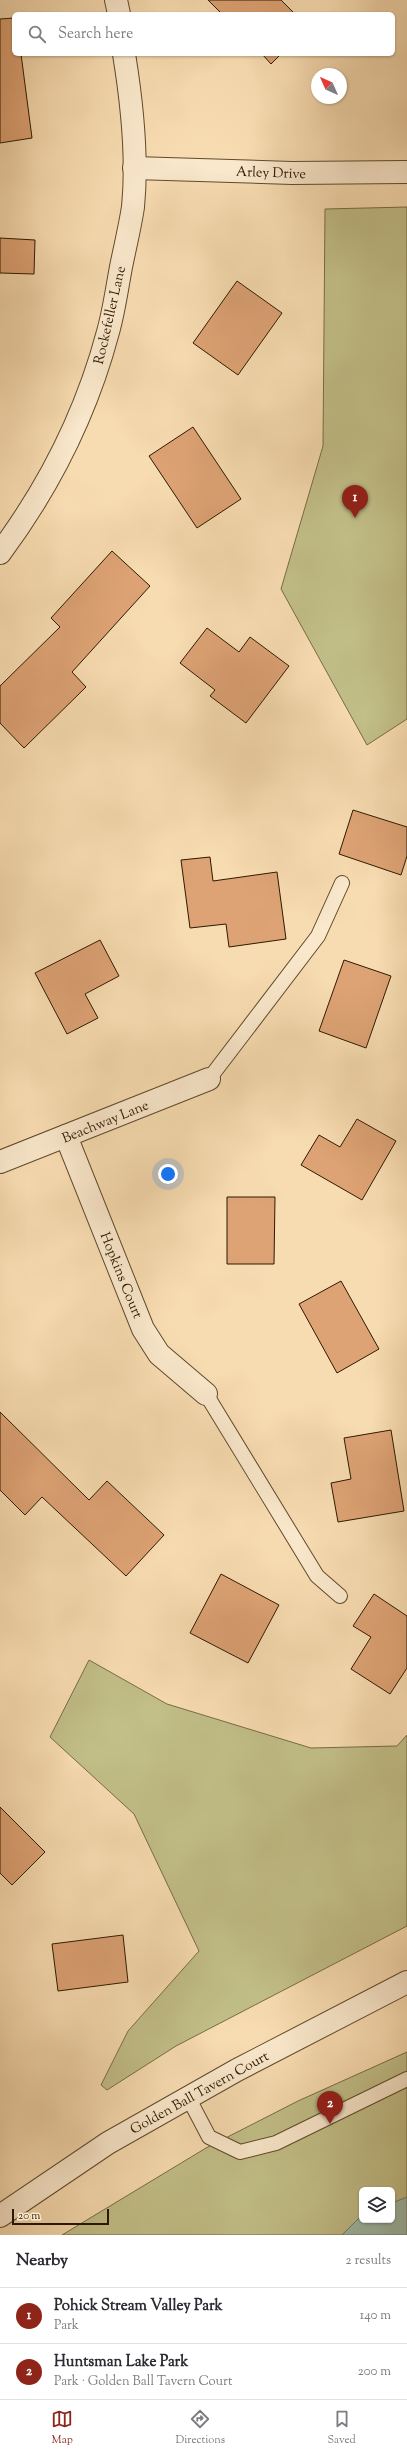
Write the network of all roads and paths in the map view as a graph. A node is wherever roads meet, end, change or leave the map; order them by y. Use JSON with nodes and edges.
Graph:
{"nodes":[{"id":1,"x":116,"y":0,"type":"edge"},
{"id":2,"x":119,"y":12,"type":"edge"},
{"id":3,"x":124,"y":56,"type":"edge"},
{"id":4,"x":134,"y":168,"type":"junction"},
{"id":5,"x":407,"y":172,"type":"edge"},
{"id":6,"x":0,"y":552,"type":"edge"},
{"id":7,"x":342,"y":883,"type":"dead end"},
{"id":8,"x":209,"y":1079,"type":"joint"},
{"id":9,"x":66,"y":1136,"type":"junction"},
{"id":10,"x":0,"y":1162,"type":"edge"},
{"id":11,"x":206,"y":1394,"type":"joint"},
{"id":12,"x":340,"y":1596,"type":"dead end"},
{"id":13,"x":407,"y":1982,"type":"edge"},
{"id":14,"x":407,"y":2079,"type":"edge"},
{"id":15,"x":188,"y":2097,"type":"junction"},
{"id":16,"x":0,"y":2216,"type":"edge"}],
"edges":[{"from":1,"to":2,"type":"street"},
{"from":3,"to":4,"type":"street","name":"Rockefeller Lane"},
{"from":4,"to":5,"type":"street","name":"Arley Drive"},
{"from":4,"to":6,"type":"street","name":"Rockefeller Lane"},
{"from":7,"to":8,"type":"lane"},
{"from":8,"to":9,"type":"street","name":"Beachway Lane"},
{"from":9,"to":10,"type":"street","name":"Beachway Lane"},
{"from":9,"to":11,"type":"street","name":"Hopkins Court"},
{"from":11,"to":12,"type":"lane"},
{"from":13,"to":15,"type":"street","name":"Golden Ball Tavern Court"},
{"from":14,"to":15,"type":"lane"},
{"from":15,"to":16,"type":"street","name":"Golden Ball Tavern Court"}]}
